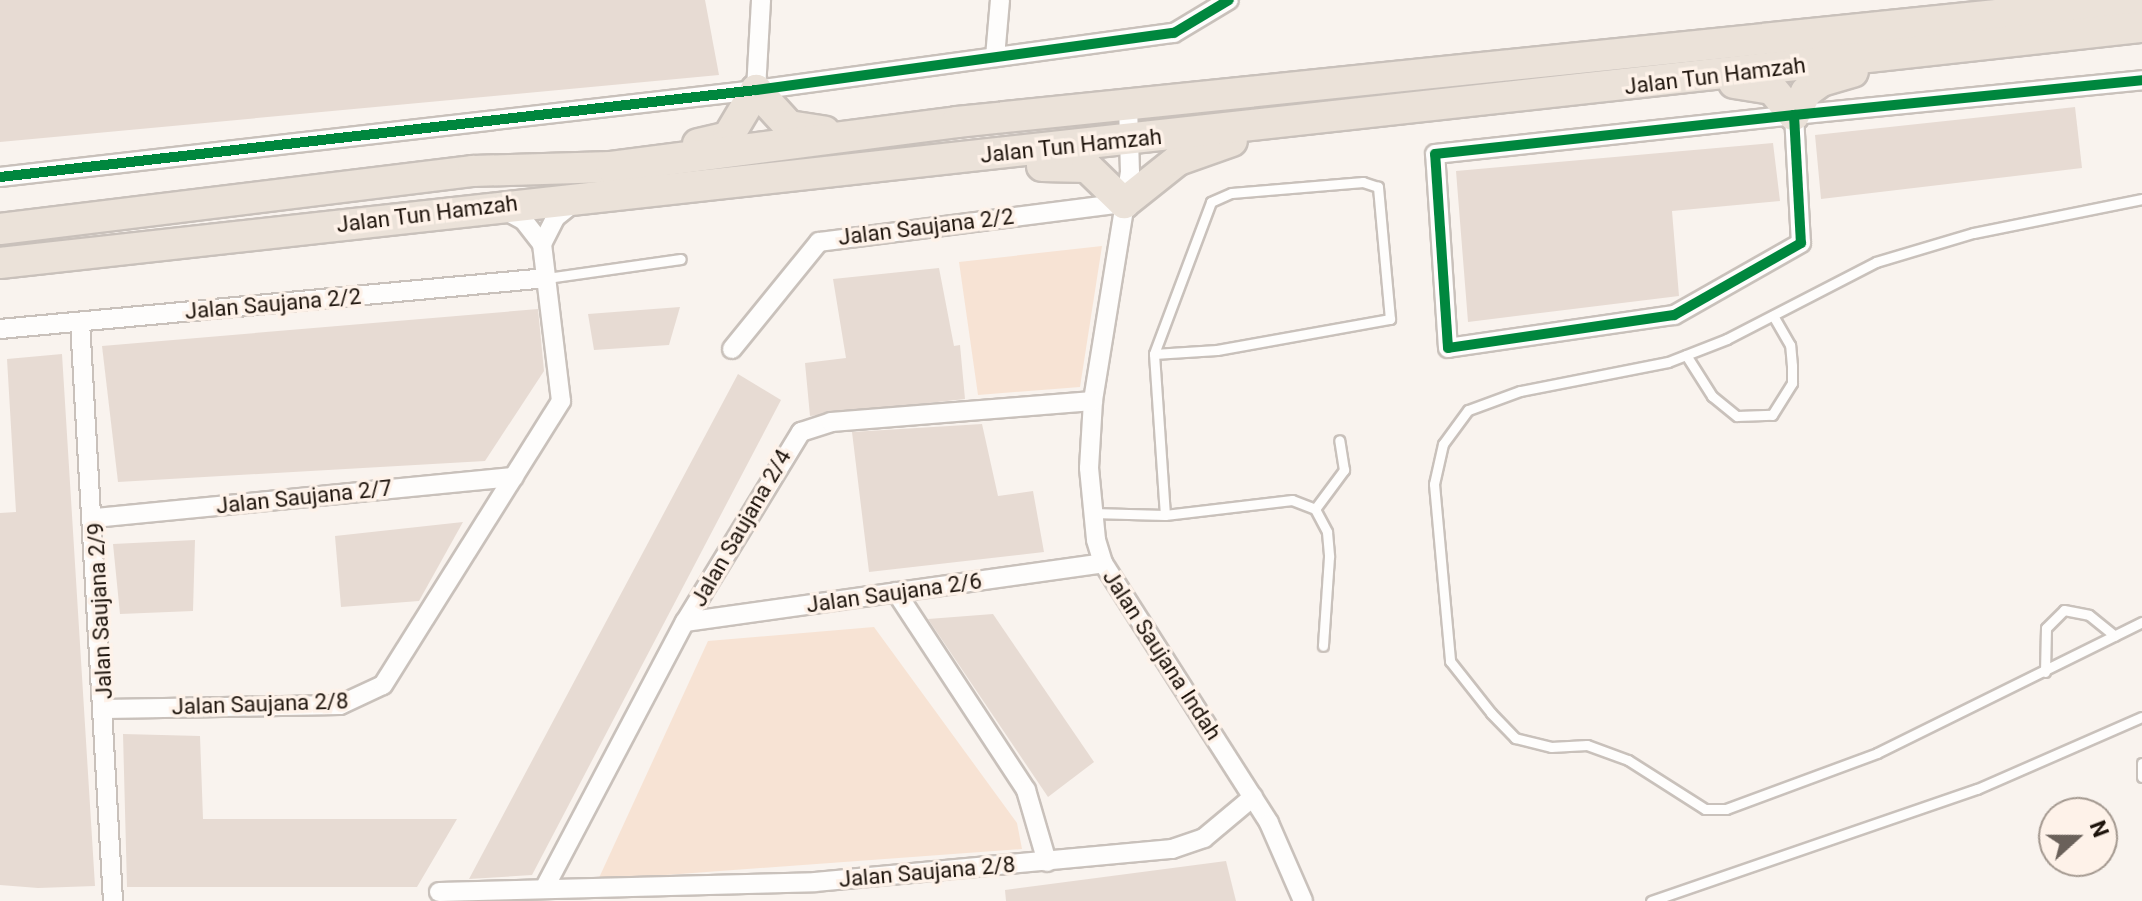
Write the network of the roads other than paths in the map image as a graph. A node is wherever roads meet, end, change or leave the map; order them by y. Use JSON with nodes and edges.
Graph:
{"nodes":[{"id":1,"x":761,"y":0,"type":"edge"},
{"id":2,"x":1000,"y":0,"type":"edge"},
{"id":3,"x":1229,"y":0,"type":"edge"},
{"id":4,"x":2142,"y":0,"type":"edge"},
{"id":5,"x":2093,"y":3,"type":"edge"},
{"id":6,"x":2142,"y":27,"type":"edge"},
{"id":7,"x":2142,"y":37,"type":"edge"},
{"id":8,"x":2045,"y":38,"type":"junction"},
{"id":9,"x":1924,"y":52,"type":"junction"},
{"id":10,"x":995,"y":57,"type":"junction"},
{"id":11,"x":2142,"y":80,"type":"edge"},
{"id":12,"x":1645,"y":84,"type":"junction"},
{"id":13,"x":756,"y":90,"type":"junction"},
{"id":14,"x":1128,"y":105,"type":"junction"},
{"id":15,"x":1385,"y":113,"type":"junction"},
{"id":16,"x":1794,"y":115,"type":"junction"},
{"id":17,"x":957,"y":122,"type":"junction"},
{"id":18,"x":1132,"y":139,"type":"junction"},
{"id":19,"x":872,"y":169,"type":"junction"},
{"id":20,"x":473,"y":171,"type":"junction"},
{"id":21,"x":0,"y":177,"type":"edge"},
{"id":22,"x":583,"y":195,"type":"junction"},
{"id":23,"x":2142,"y":199,"type":"edge"},
{"id":24,"x":1124,"y":203,"type":"junction"},
{"id":25,"x":494,"y":206,"type":"junction"},
{"id":26,"x":2137,"y":206,"type":"edge"},
{"id":27,"x":0,"y":229,"type":"edge"},
{"id":28,"x":542,"y":244,"type":"junction"},
{"id":29,"x":681,"y":259,"type":"dead end"},
{"id":30,"x":0,"y":263,"type":"edge"},
{"id":31,"x":547,"y":278,"type":"junction"},
{"id":32,"x":1773,"y":315,"type":"junction"},
{"id":33,"x":80,"y":322,"type":"junction"},
{"id":34,"x":0,"y":329,"type":"edge"},
{"id":35,"x":732,"y":349,"type":"dead end"},
{"id":36,"x":1154,"y":354,"type":"junction"},
{"id":37,"x":1686,"y":355,"type":"junction"},
{"id":38,"x":1093,"y":401,"type":"junction"},
{"id":39,"x":1339,"y":440,"type":"dead end"},
{"id":40,"x":514,"y":477,"type":"junction"},
{"id":41,"x":1315,"y":509,"type":"junction"},
{"id":42,"x":1092,"y":513,"type":"junction"},
{"id":43,"x":1165,"y":515,"type":"junction"},
{"id":44,"x":95,"y":518,"type":"junction"},
{"id":45,"x":1103,"y":563,"type":"junction"},
{"id":46,"x":896,"y":592,"type":"junction"},
{"id":47,"x":685,"y":622,"type":"junction"},
{"id":48,"x":2142,"y":622,"type":"edge"},
{"id":49,"x":2115,"y":636,"type":"junction"},
{"id":50,"x":1323,"y":646,"type":"dead end"},
{"id":51,"x":2045,"y":672,"type":"junction"},
{"id":52,"x":105,"y":709,"type":"junction"},
{"id":53,"x":2142,"y":717,"type":"edge"},
{"id":54,"x":2142,"y":763,"type":"edge"},
{"id":55,"x":2142,"y":777,"type":"edge"},
{"id":56,"x":1253,"y":797,"type":"junction"},
{"id":57,"x":1047,"y":862,"type":"junction"},
{"id":58,"x":815,"y":882,"type":"junction"},
{"id":59,"x":545,"y":887,"type":"junction"},
{"id":60,"x":439,"y":892,"type":"dead end"},
{"id":61,"x":570,"y":894,"type":"edge"},
{"id":62,"x":113,"y":901,"type":"edge"},
{"id":63,"x":816,"y":901,"type":"edge"},
{"id":64,"x":1303,"y":901,"type":"edge"},
{"id":65,"x":1651,"y":901,"type":"edge"}],
"edges":[{"from":1,"to":13,"type":"street"},
{"from":2,"to":10,"type":"street"},
{"from":3,"to":10,"type":"street"},
{"from":4,"to":5,"type":"main road","name":"Jalan Tun Hamzah"},
{"from":5,"to":14,"type":"main road","name":"Jalan Tun Hamzah"},
{"from":6,"to":8,"type":"main road","name":"Jalan Tun Hamzah"},
{"from":7,"to":8,"type":"main road"},
{"from":8,"to":9,"type":"main road","name":"Jalan Tun Hamzah"},
{"from":9,"to":12,"type":"main road","name":"Jalan Tun Hamzah"},
{"from":9,"to":16,"type":"main road"},
{"from":10,"to":13,"type":"street"},
{"from":11,"to":16,"type":"street"},
{"from":12,"to":15,"type":"main road","name":"Jalan Tun Hamzah"},
{"from":12,"to":16,"type":"main road"},
{"from":13,"to":17,"type":"main road"},
{"from":13,"to":20,"type":"main road"},
{"from":13,"to":21,"type":"street"},
{"from":14,"to":17,"type":"main road","name":"Jalan Tun Hamzah"},
{"from":14,"to":18,"type":"street","name":"Jalan Saujana Indah"},
{"from":15,"to":18,"type":"main road","name":"Jalan Tun Hamzah"},
{"from":15,"to":24,"type":"main road"},
{"from":16,"to":16,"type":"street"},
{"from":17,"to":20,"type":"main road","name":"Jalan Tun Hamzah"},
{"from":18,"to":19,"type":"main road","name":"Jalan Tun Hamzah"},
{"from":18,"to":24,"type":"street","name":"Jalan Saujana Indah"},
{"from":19,"to":22,"type":"main road","name":"Jalan Tun Hamzah"},
{"from":19,"to":24,"type":"main road"},
{"from":20,"to":27,"type":"main road","name":"Jalan Tun Hamzah"},
{"from":22,"to":25,"type":"main road","name":"Jalan Tun Hamzah"},
{"from":22,"to":28,"type":"street"},
{"from":23,"to":26,"type":"lane"},
{"from":24,"to":35,"type":"street","name":"Jalan Saujana 2/2"},
{"from":24,"to":38,"type":"street","name":"Jalan Saujana Indah"},
{"from":25,"to":28,"type":"street"},
{"from":25,"to":30,"type":"main road","name":"Jalan Tun Hamzah"},
{"from":26,"to":32,"type":"lane"},
{"from":28,"to":31,"type":"street","name":"Jalan Saujana 2/8"},
{"from":29,"to":31,"type":"lane"},
{"from":31,"to":33,"type":"street","name":"Jalan Saujana 2/2"},
{"from":31,"to":40,"type":"street","name":"Jalan Saujana 2/8"},
{"from":32,"to":37,"type":"lane"},
{"from":32,"to":37,"type":"lane"},
{"from":33,"to":34,"type":"street","name":"Jalan Saujana 2/2"},
{"from":33,"to":44,"type":"street","name":"Jalan Saujana 2/9"},
{"from":36,"to":36,"type":"lane"},
{"from":36,"to":43,"type":"lane"},
{"from":37,"to":51,"type":"lane"},
{"from":38,"to":42,"type":"street","name":"Jalan Saujana Indah"},
{"from":38,"to":47,"type":"street","name":"Jalan Saujana 2/4"},
{"from":39,"to":41,"type":"lane"},
{"from":40,"to":44,"type":"street","name":"Jalan Saujana 2/7"},
{"from":40,"to":52,"type":"street","name":"Jalan Saujana 2/8"},
{"from":41,"to":43,"type":"lane"},
{"from":41,"to":50,"type":"lane"},
{"from":42,"to":43,"type":"lane"},
{"from":42,"to":45,"type":"street","name":"Jalan Saujana Indah"},
{"from":44,"to":52,"type":"street","name":"Jalan Saujana 2/9"},
{"from":45,"to":46,"type":"street","name":"Jalan Saujana 2/6"},
{"from":45,"to":56,"type":"street","name":"Jalan Saujana Indah"},
{"from":46,"to":47,"type":"street","name":"Jalan Saujana 2/6"},
{"from":46,"to":57,"type":"street"},
{"from":47,"to":59,"type":"street","name":"Jalan Saujana 2/4"},
{"from":48,"to":49,"type":"lane"},
{"from":49,"to":51,"type":"lane"},
{"from":49,"to":51,"type":"lane"},
{"from":52,"to":62,"type":"street","name":"Jalan Saujana 2/9"},
{"from":53,"to":65,"type":"lane"},
{"from":54,"to":55,"type":"lane"},
{"from":56,"to":57,"type":"street","name":"Jalan Saujana 2/8"},
{"from":56,"to":64,"type":"street","name":"Jalan Saujana Indah"},
{"from":57,"to":58,"type":"street","name":"Jalan Saujana 2/8"},
{"from":58,"to":61,"type":"street","name":"Jalan Saujana 2/8"},
{"from":58,"to":63,"type":"street"},
{"from":59,"to":60,"type":"street","name":"Jalan Saujana 2/8"},
{"from":59,"to":61,"type":"street","name":"Jalan Saujana 2/8"}]}
